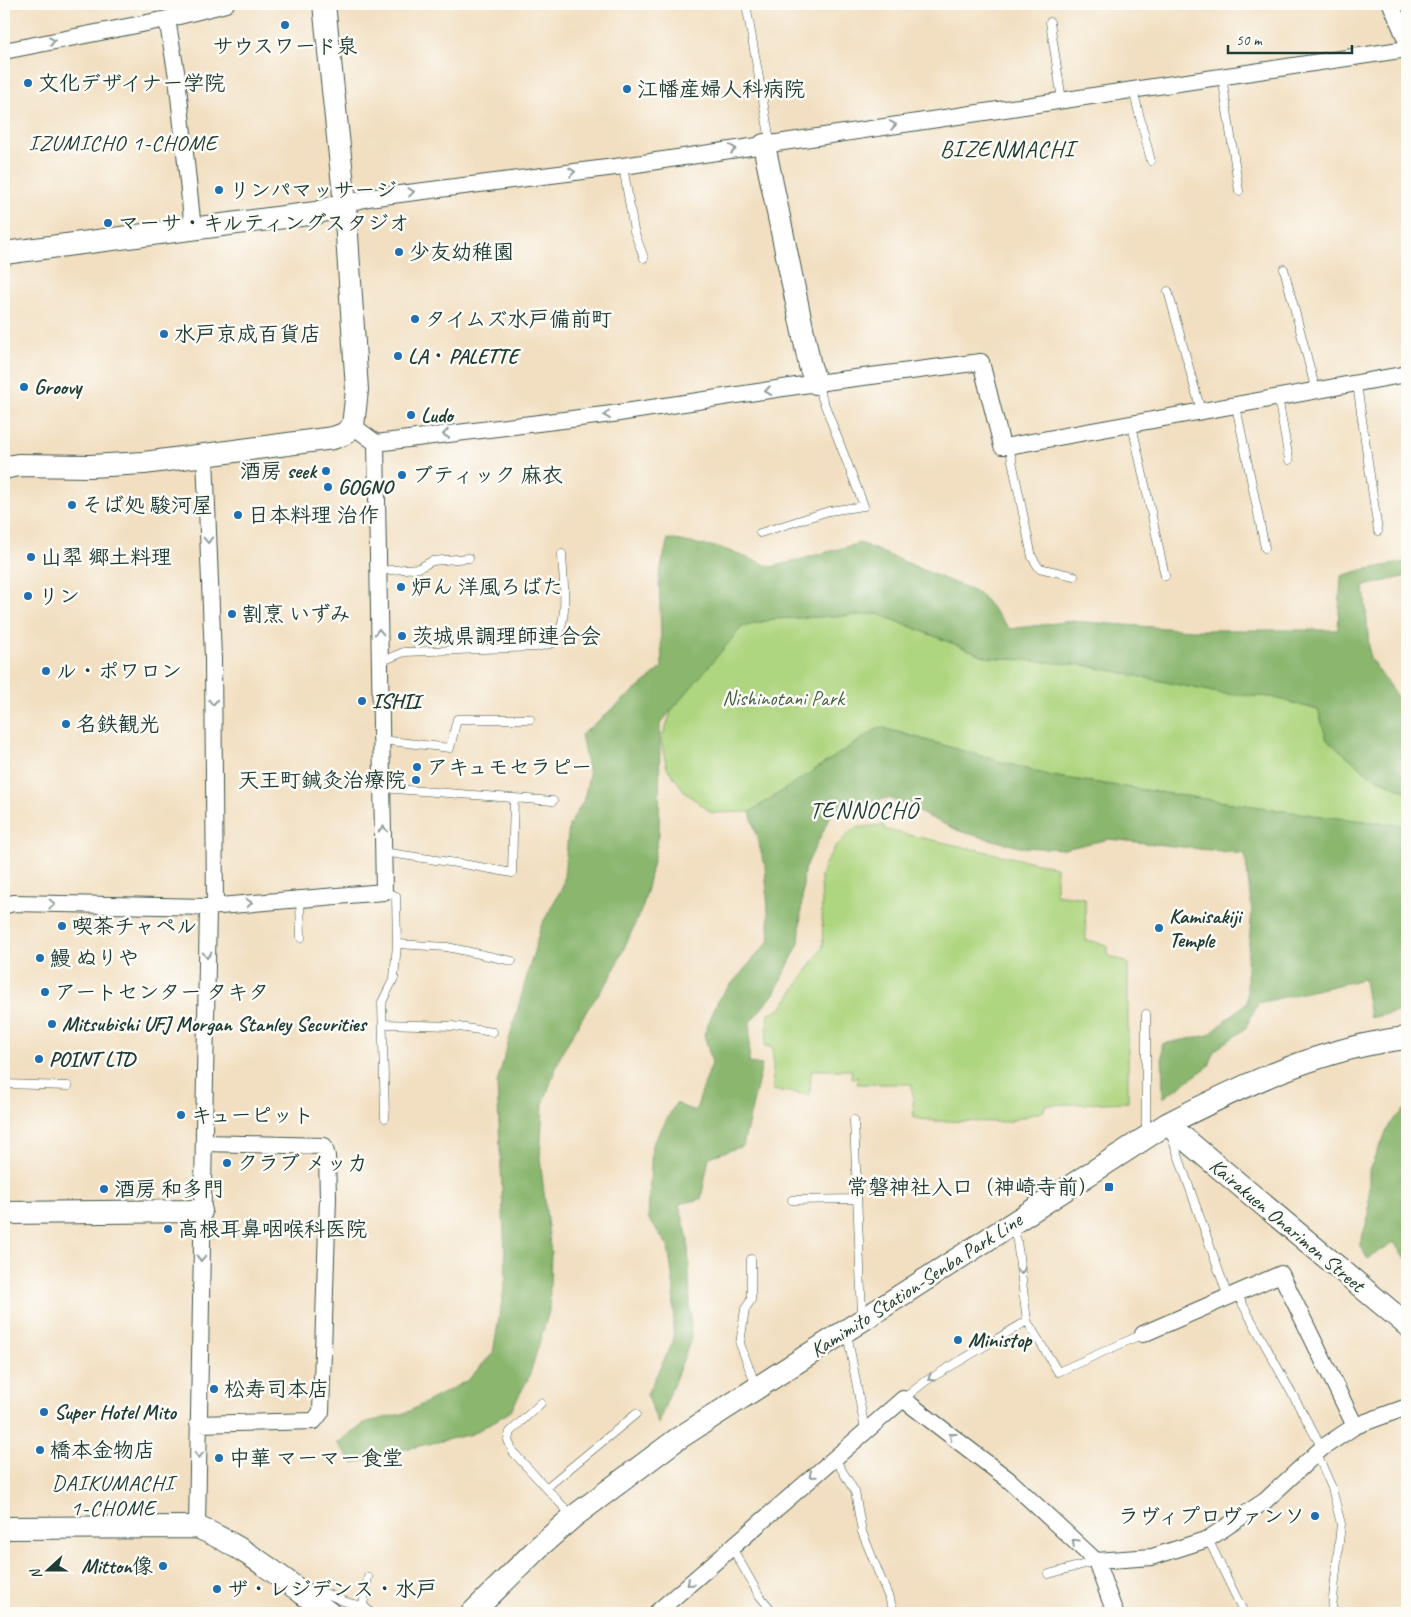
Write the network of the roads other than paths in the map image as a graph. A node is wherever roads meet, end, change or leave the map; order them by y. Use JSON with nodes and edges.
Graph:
{"nodes":[{"id":1,"x":226,"y":4,"type":"edge"},
{"id":2,"x":324,"y":4,"type":"edge"},
{"id":3,"x":746,"y":4,"type":"edge"},
{"id":4,"x":1392,"y":4,"type":"edge"},
{"id":5,"x":167,"y":19,"type":"junction"},
{"id":6,"x":1050,"y":22,"type":"dead end"},
{"id":7,"x":1407,"y":42,"type":"edge"},
{"id":8,"x":1407,"y":49,"type":"edge"},
{"id":9,"x":4,"y":50,"type":"edge"},
{"id":10,"x":1222,"y":76,"type":"junction"},
{"id":11,"x":1133,"y":90,"type":"junction"},
{"id":12,"x":1062,"y":100,"type":"junction"},
{"id":13,"x":764,"y":145,"type":"junction"},
{"id":14,"x":1151,"y":161,"type":"dead end"},
{"id":15,"x":623,"y":166,"type":"junction"},
{"id":16,"x":1239,"y":191,"type":"dead end"},
{"id":17,"x":346,"y":204,"type":"junction"},
{"id":18,"x":193,"y":229,"type":"junction"},
{"id":19,"x":4,"y":254,"type":"edge"},
{"id":20,"x":644,"y":258,"type":"dead end"},
{"id":21,"x":1284,"y":269,"type":"dead end"},
{"id":22,"x":1168,"y":291,"type":"dead end"},
{"id":23,"x":1407,"y":374,"type":"edge"},
{"id":24,"x":816,"y":383,"type":"junction"},
{"id":25,"x":1356,"y":384,"type":"junction"},
{"id":26,"x":1316,"y":391,"type":"junction"},
{"id":27,"x":1278,"y":398,"type":"junction"},
{"id":28,"x":1236,"y":406,"type":"junction"},
{"id":29,"x":1201,"y":411,"type":"junction"},
{"id":30,"x":1132,"y":425,"type":"junction"},
{"id":31,"x":353,"y":426,"type":"junction"},
{"id":32,"x":376,"y":443,"type":"junction"},
{"id":33,"x":1009,"y":446,"type":"junction"},
{"id":34,"x":205,"y":456,"type":"junction"},
{"id":35,"x":1289,"y":460,"type":"dead end"},
{"id":36,"x":4,"y":468,"type":"edge"},
{"id":37,"x":1378,"y":531,"type":"dead end"},
{"id":38,"x":760,"y":533,"type":"dead end"},
{"id":39,"x":1265,"y":548,"type":"dead end"},
{"id":40,"x":562,"y":554,"type":"dead end"},
{"id":41,"x":469,"y":558,"type":"dead end"},
{"id":42,"x":377,"y":572,"type":"junction"},
{"id":43,"x":1074,"y":576,"type":"dead end"},
{"id":44,"x":1165,"y":576,"type":"dead end"},
{"id":45,"x":380,"y":662,"type":"junction"},
{"id":46,"x":530,"y":719,"type":"dead end"},
{"id":47,"x":382,"y":740,"type":"junction"},
{"id":48,"x":382,"y":788,"type":"junction"},
{"id":49,"x":514,"y":798,"type":"junction"},
{"id":50,"x":553,"y":801,"type":"dead end"},
{"id":51,"x":383,"y":852,"type":"junction"},
{"id":52,"x":384,"y":892,"type":"junction"},
{"id":53,"x":300,"y":898,"type":"junction"},
{"id":54,"x":4,"y":906,"type":"edge"},
{"id":55,"x":211,"y":906,"type":"junction"},
{"id":56,"x":301,"y":938,"type":"dead end"},
{"id":57,"x":398,"y":944,"type":"junction"},
{"id":58,"x":512,"y":961,"type":"dead end"},
{"id":59,"x":1146,"y":1014,"type":"dead end"},
{"id":60,"x":384,"y":1024,"type":"junction"},
{"id":61,"x":494,"y":1032,"type":"dead end"},
{"id":62,"x":1407,"y":1038,"type":"edge"},
{"id":63,"x":4,"y":1084,"type":"edge"},
{"id":64,"x":68,"y":1086,"type":"dead end"},
{"id":65,"x":385,"y":1118,"type":"dead end"},
{"id":66,"x":854,"y":1120,"type":"dead end"},
{"id":67,"x":1167,"y":1124,"type":"junction"},
{"id":68,"x":1146,"y":1137,"type":"junction"},
{"id":69,"x":205,"y":1142,"type":"junction"},
{"id":70,"x":857,"y":1198,"type":"junction"},
{"id":71,"x":792,"y":1200,"type":"dead end"},
{"id":72,"x":201,"y":1211,"type":"junction"},
{"id":73,"x":4,"y":1213,"type":"edge"},
{"id":74,"x":1012,"y":1223,"type":"junction"},
{"id":75,"x":751,"y":1259,"type":"dead end"},
{"id":76,"x":1233,"y":1296,"type":"junction"},
{"id":77,"x":1027,"y":1321,"type":"junction"},
{"id":78,"x":855,"y":1325,"type":"junction"},
{"id":79,"x":1407,"y":1325,"type":"edge"},
{"id":80,"x":1143,"y":1334,"type":"joint"},
{"id":81,"x":757,"y":1388,"type":"junction"},
{"id":82,"x":903,"y":1399,"type":"junction"},
{"id":83,"x":541,"y":1402,"type":"dead end"},
{"id":84,"x":1407,"y":1406,"type":"edge"},
{"id":85,"x":636,"y":1414,"type":"dead end"},
{"id":86,"x":198,"y":1424,"type":"junction"},
{"id":87,"x":1355,"y":1426,"type":"junction"},
{"id":88,"x":865,"y":1430,"type":"junction"},
{"id":89,"x":1320,"y":1451,"type":"junction"},
{"id":90,"x":834,"y":1457,"type":"junction"},
{"id":91,"x":546,"y":1488,"type":"junction"},
{"id":92,"x":573,"y":1517,"type":"junction"},
{"id":93,"x":197,"y":1527,"type":"junction"},
{"id":94,"x":4,"y":1528,"type":"edge"},
{"id":95,"x":1208,"y":1539,"type":"junction"},
{"id":96,"x":731,"y":1546,"type":"junction"},
{"id":97,"x":1096,"y":1561,"type":"junction"},
{"id":98,"x":1049,"y":1574,"type":"dead end"},
{"id":99,"x":368,"y":1577,"type":"dead end"},
{"id":100,"x":295,"y":1588,"type":"junction"},
{"id":101,"x":363,"y":1605,"type":"junction"},
{"id":102,"x":1332,"y":1608,"type":"dead end"},
{"id":103,"x":662,"y":1611,"type":"edge"},
{"id":104,"x":329,"y":1613,"type":"edge"},
{"id":105,"x":371,"y":1613,"type":"edge"},
{"id":106,"x":472,"y":1613,"type":"edge"},
{"id":107,"x":774,"y":1613,"type":"edge"},
{"id":108,"x":895,"y":1613,"type":"edge"},
{"id":109,"x":1115,"y":1613,"type":"edge"},
{"id":110,"x":1244,"y":1613,"type":"edge"}],
"edges":[{"from":1,"to":5,"type":"street"},
{"from":2,"to":17,"type":"street"},
{"from":3,"to":13,"type":"lane"},
{"from":4,"to":7,"type":"street"},
{"from":9,"to":5,"type":"street","one_way":true},
{"from":5,"to":18,"type":"street"},
{"from":6,"to":12,"type":"lane"},
{"from":8,"to":10,"type":"street"},
{"from":10,"to":11,"type":"street"},
{"from":10,"to":16,"type":"lane"},
{"from":11,"to":12,"type":"street"},
{"from":11,"to":14,"type":"lane"},
{"from":13,"to":12,"type":"street","one_way":true},
{"from":15,"to":13,"type":"street","one_way":true},
{"from":13,"to":24,"type":"street"},
{"from":17,"to":15,"type":"street","one_way":true},
{"from":15,"to":20,"type":"lane"},
{"from":17,"to":18,"type":"street"},
{"from":17,"to":31,"type":"street"},
{"from":18,"to":19,"type":"street"},
{"from":21,"to":26,"type":"lane"},
{"from":22,"to":29,"type":"lane"},
{"from":23,"to":25,"type":"street"},
{"from":24,"to":32,"type":"street","one_way":true},
{"from":24,"to":33,"type":"street"},
{"from":24,"to":38,"type":"lane"},
{"from":25,"to":26,"type":"street"},
{"from":25,"to":37,"type":"lane"},
{"from":26,"to":27,"type":"street"},
{"from":27,"to":28,"type":"street"},
{"from":27,"to":35,"type":"lane"},
{"from":28,"to":29,"type":"street"},
{"from":28,"to":39,"type":"lane"},
{"from":29,"to":30,"type":"street"},
{"from":30,"to":33,"type":"street"},
{"from":30,"to":44,"type":"lane"},
{"from":31,"to":32,"type":"street"},
{"from":31,"to":34,"type":"street"},
{"from":32,"to":42,"type":"street"},
{"from":33,"to":43,"type":"lane"},
{"from":34,"to":36,"type":"street"},
{"from":34,"to":55,"type":"street","one_way":true},
{"from":40,"to":45,"type":"lane"},
{"from":41,"to":42,"type":"lane"},
{"from":45,"to":42,"type":"street","one_way":true},
{"from":45,"to":47,"type":"street"},
{"from":46,"to":47,"type":"lane"},
{"from":47,"to":48,"type":"street"},
{"from":48,"to":49,"type":"lane"},
{"from":51,"to":48,"type":"street","one_way":true},
{"from":49,"to":50,"type":"lane"},
{"from":49,"to":51,"type":"lane"},
{"from":51,"to":52,"type":"street"},
{"from":52,"to":53,"type":"street"},
{"from":52,"to":57,"type":"lane"},
{"from":55,"to":53,"type":"street","one_way":true},
{"from":53,"to":56,"type":"lane"},
{"from":54,"to":55,"type":"street","one_way":true},
{"from":55,"to":69,"type":"street","one_way":true},
{"from":57,"to":58,"type":"lane"},
{"from":57,"to":60,"type":"lane"},
{"from":59,"to":68,"type":"lane"},
{"from":60,"to":61,"type":"lane"},
{"from":60,"to":65,"type":"lane"},
{"from":62,"to":67,"type":"street","name":"Kamimito Station-Senba Park Line"},
{"from":63,"to":64,"type":"lane"},
{"from":66,"to":70,"type":"lane"},
{"from":67,"to":68,"type":"street","name":"Kamimito Station-Senba Park Line"},
{"from":67,"to":76,"type":"lane"},
{"from":67,"to":79,"type":"street","name":"Kairakuen Onarimon Street"},
{"from":68,"to":74,"type":"street","name":"Kamimito Station-Senba Park Line"},
{"from":69,"to":72,"type":"street"},
{"from":69,"to":86,"type":"street"},
{"from":70,"to":71,"type":"lane"},
{"from":70,"to":78,"type":"lane"},
{"from":72,"to":73,"type":"street"},
{"from":72,"to":86,"type":"street","one_way":true},
{"from":74,"to":77,"type":"lane","one_way":true},
{"from":74,"to":78,"type":"street","name":"Kamimito Station-Senba Park Line"},
{"from":75,"to":81,"type":"lane"},
{"from":76,"to":80,"type":"street"},
{"from":76,"to":87,"type":"street"},
{"from":76,"to":89,"type":"lane"},
{"from":77,"to":80,"type":"lane"},
{"from":77,"to":82,"type":"lane","one_way":true},
{"from":78,"to":81,"type":"street","name":"Kamimito Station-Senba Park Line"},
{"from":78,"to":88,"type":"lane"},
{"from":81,"to":92,"type":"street","name":"Kamimito Station-Senba Park Line"},
{"from":82,"to":88,"type":"street"},
{"from":97,"to":82,"type":"street","one_way":true},
{"from":83,"to":91,"type":"lane"},
{"from":84,"to":87,"type":"street"},
{"from":85,"to":91,"type":"lane"},
{"from":86,"to":93,"type":"street","one_way":true},
{"from":87,"to":89,"type":"street"},
{"from":88,"to":90,"type":"street"},
{"from":89,"to":95,"type":"street"},
{"from":89,"to":102,"type":"lane"},
{"from":90,"to":96,"type":"street","one_way":true},
{"from":90,"to":108,"type":"lane"},
{"from":91,"to":92,"type":"lane"},
{"from":92,"to":106,"type":"street","name":"Kamimito Station-Senba Park Line"},
{"from":93,"to":94,"type":"street"},
{"from":93,"to":100,"type":"street"},
{"from":95,"to":97,"type":"street"},
{"from":95,"to":110,"type":"lane"},
{"from":96,"to":103,"type":"street","one_way":true},
{"from":96,"to":107,"type":"lane"},
{"from":97,"to":98,"type":"lane"},
{"from":97,"to":109,"type":"street"},
{"from":99,"to":101,"type":"lane"},
{"from":100,"to":101,"type":"lane"},
{"from":100,"to":104,"type":"street"},
{"from":101,"to":105,"type":"lane"}]}
